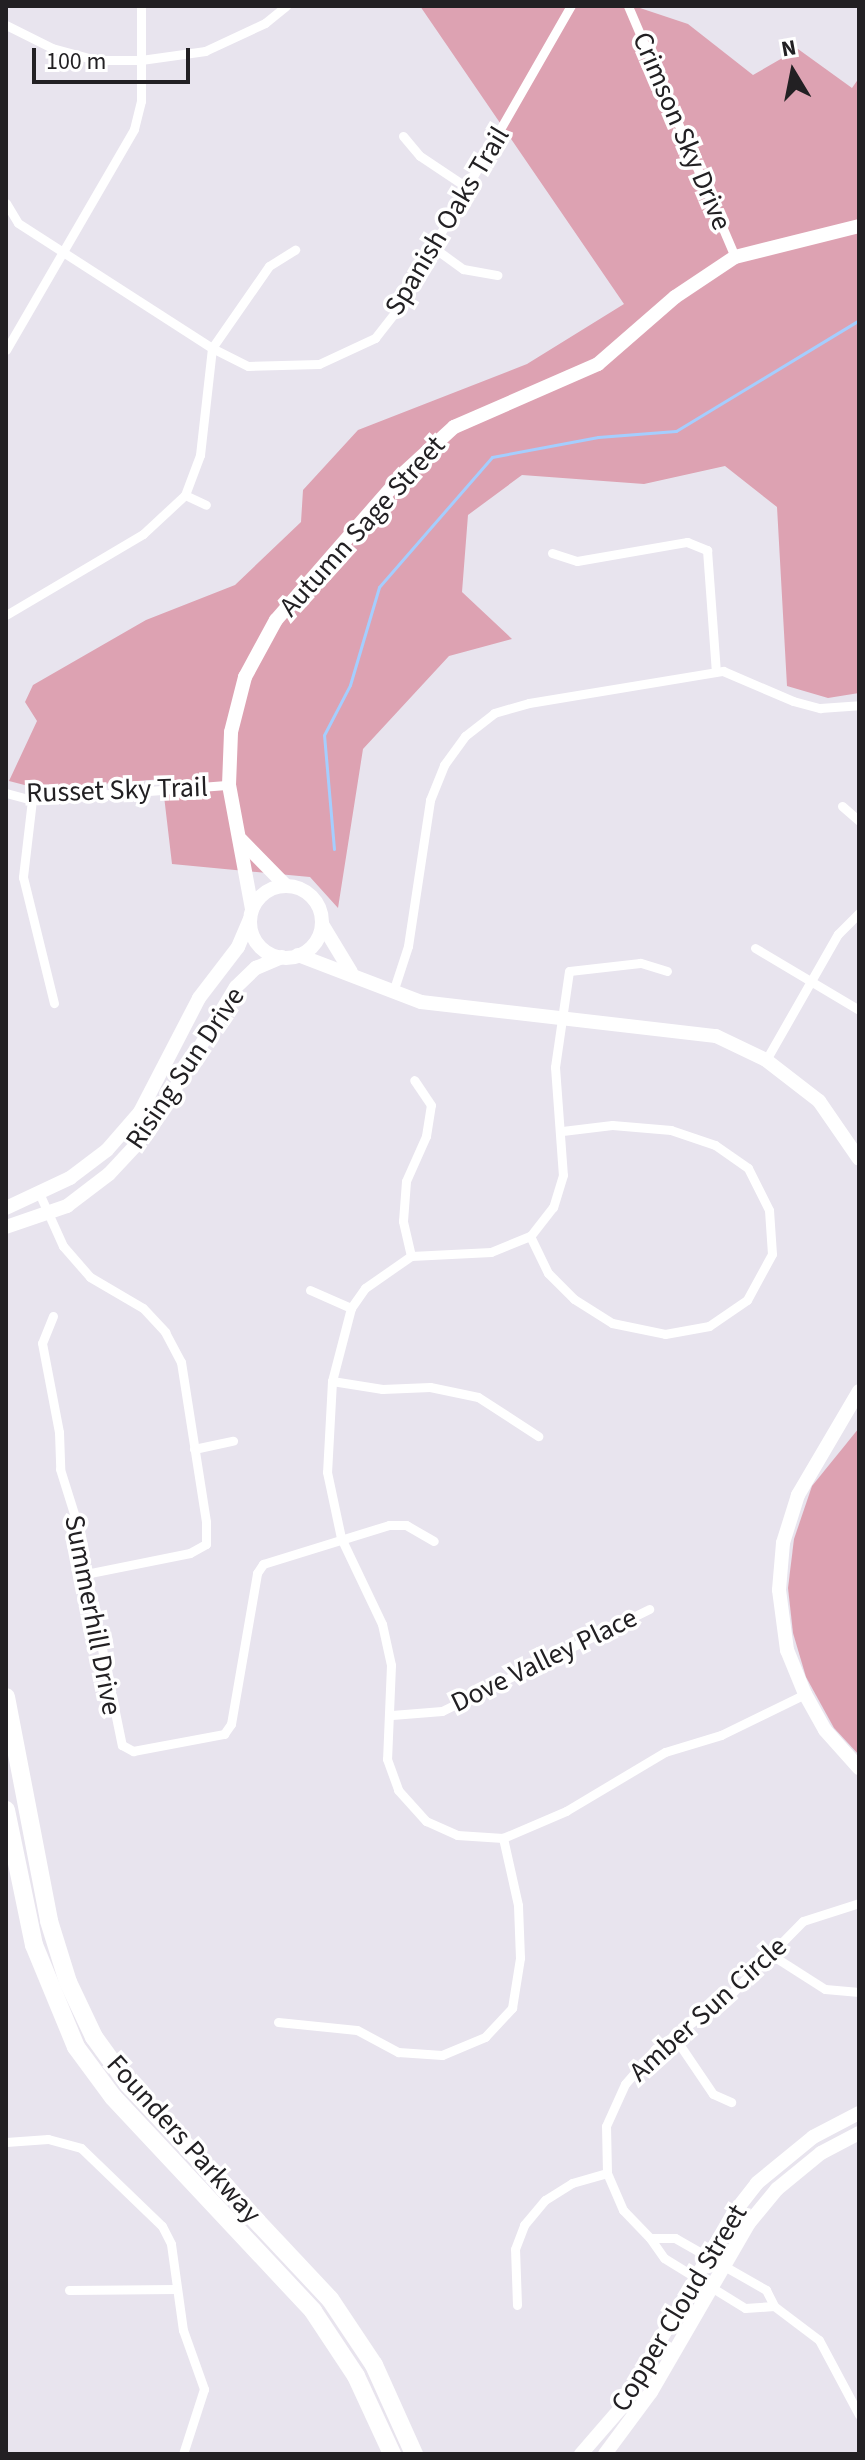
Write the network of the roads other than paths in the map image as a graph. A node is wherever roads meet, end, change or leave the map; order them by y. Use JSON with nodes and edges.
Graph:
{"nodes":[{"id":1,"x":141,"y":6,"type":"edge"},
{"id":2,"x":286,"y":6,"type":"edge"},
{"id":3,"x":571,"y":6,"type":"edge"},
{"id":4,"x":628,"y":6,"type":"edge"},
{"id":5,"x":6,"y":25,"type":"edge"},
{"id":6,"x":141,"y":60,"type":"junction"},
{"id":7,"x":403,"y":136,"type":"dead end"},
{"id":8,"x":468,"y":188,"type":"junction"},
{"id":9,"x":6,"y":203,"type":"edge"},
{"id":10,"x":859,"y":226,"type":"edge"},
{"id":11,"x":434,"y":248,"type":"junction"},
{"id":12,"x":295,"y":250,"type":"dead end"},
{"id":13,"x":63,"y":252,"type":"junction"},
{"id":14,"x":735,"y":257,"type":"junction"},
{"id":15,"x":497,"y":275,"type":"dead end"},
{"id":16,"x":212,"y":348,"type":"junction"},
{"id":17,"x":6,"y":350,"type":"edge"},
{"id":18,"x":185,"y":495,"type":"junction"},
{"id":19,"x":206,"y":505,"type":"dead end"},
{"id":20,"x":552,"y":553,"type":"dead end"},
{"id":21,"x":6,"y":615,"type":"edge"},
{"id":22,"x":716,"y":672,"type":"junction"},
{"id":23,"x":859,"y":705,"type":"edge"},
{"id":24,"x":229,"y":785,"type":"junction"},
{"id":25,"x":6,"y":793,"type":"edge"},
{"id":26,"x":32,"y":800,"type":"junction"},
{"id":27,"x":842,"y":806,"type":"dead end"},
{"id":28,"x":859,"y":821,"type":"edge"},
{"id":29,"x":238,"y":836,"type":"junction"},
{"id":30,"x":286,"y":886,"type":"junction"},
{"id":31,"x":859,"y":913,"type":"edge"},
{"id":32,"x":251,"y":914,"type":"junction"},
{"id":33,"x":322,"y":924,"type":"junction"},
{"id":34,"x":755,"y":948,"type":"dead end"},
{"id":35,"x":298,"y":955,"type":"junction"},
{"id":36,"x":282,"y":957,"type":"junction"},
{"id":37,"x":667,"y":971,"type":"dead end"},
{"id":38,"x":354,"y":976,"type":"junction"},
{"id":39,"x":810,"y":978,"type":"junction"},
{"id":40,"x":393,"y":992,"type":"junction"},
{"id":41,"x":54,"y":1003,"type":"dead end"},
{"id":42,"x":859,"y":1010,"type":"edge"},
{"id":43,"x":562,"y":1018,"type":"junction"},
{"id":44,"x":766,"y":1060,"type":"junction"},
{"id":45,"x":414,"y":1080,"type":"dead end"},
{"id":46,"x":562,"y":1131,"type":"junction"},
{"id":47,"x":859,"y":1159,"type":"edge"},
{"id":48,"x":40,"y":1195,"type":"junction"},
{"id":49,"x":6,"y":1208,"type":"edge"},
{"id":50,"x":47,"y":1214,"type":"junction"},
{"id":51,"x":6,"y":1227,"type":"edge"},
{"id":52,"x":530,"y":1236,"type":"junction"},
{"id":53,"x":411,"y":1256,"type":"junction"},
{"id":54,"x":310,"y":1290,"type":"dead end"},
{"id":55,"x":351,"y":1308,"type":"junction"},
{"id":56,"x":53,"y":1316,"type":"dead end"},
{"id":57,"x":332,"y":1381,"type":"junction"},
{"id":58,"x":859,"y":1391,"type":"edge"},
{"id":59,"x":538,"y":1436,"type":"dead end"},
{"id":60,"x":233,"y":1441,"type":"dead end"},
{"id":61,"x":194,"y":1449,"type":"junction"},
{"id":62,"x":341,"y":1538,"type":"junction"},
{"id":63,"x":434,"y":1541,"type":"dead end"},
{"id":64,"x":86,"y":1574,"type":"junction"},
{"id":65,"x":649,"y":1609,"type":"dead end"},
{"id":66,"x":805,"y":1694,"type":"junction"},
{"id":67,"x":6,"y":1697,"type":"edge"},
{"id":68,"x":392,"y":1715,"type":"junction"},
{"id":69,"x":859,"y":1768,"type":"edge"},
{"id":70,"x":6,"y":1810,"type":"edge"},
{"id":71,"x":503,"y":1838,"type":"junction"},
{"id":72,"x":859,"y":1903,"type":"edge"},
{"id":73,"x":770,"y":1954,"type":"junction"},
{"id":74,"x":859,"y":1992,"type":"edge"},
{"id":75,"x":278,"y":2022,"type":"dead end"},
{"id":76,"x":673,"y":2035,"type":"junction"},
{"id":77,"x":731,"y":2102,"type":"dead end"},
{"id":78,"x":859,"y":2113,"type":"edge"},
{"id":79,"x":859,"y":2133,"type":"edge"},
{"id":80,"x":6,"y":2142,"type":"edge"},
{"id":81,"x":607,"y":2173,"type":"junction"},
{"id":82,"x":650,"y":2238,"type":"junction"},
{"id":83,"x":709,"y":2256,"type":"junction"},
{"id":84,"x":723,"y":2264,"type":"junction"},
{"id":85,"x":698,"y":2277,"type":"junction"},
{"id":86,"x":712,"y":2285,"type":"junction"},
{"id":87,"x":176,"y":2289,"type":"junction"},
{"id":88,"x":69,"y":2290,"type":"dead end"},
{"id":89,"x":517,"y":2305,"type":"dead end"},
{"id":90,"x":774,"y":2306,"type":"junction"},
{"id":91,"x":859,"y":2415,"type":"edge"},
{"id":92,"x":183,"y":2454,"type":"edge"},
{"id":93,"x":392,"y":2454,"type":"edge"},
{"id":94,"x":414,"y":2454,"type":"edge"},
{"id":95,"x":581,"y":2454,"type":"edge"},
{"id":96,"x":605,"y":2454,"type":"edge"}],
"edges":[{"from":1,"to":6,"type":"street"},
{"from":2,"to":6,"type":"street"},
{"from":3,"to":8,"type":"street","name":"Spanish Oaks Trail"},
{"from":4,"to":14,"type":"street","name":"Crimson Sky Drive"},
{"from":5,"to":6,"type":"street"},
{"from":6,"to":13,"type":"street"},
{"from":7,"to":8,"type":"street"},
{"from":8,"to":11,"type":"street","name":"Spanish Oaks Trail"},
{"from":9,"to":13,"type":"street","name":"Spanish Oaks Trail"},
{"from":10,"to":14,"type":"street","name":"Autumn Sage Street"},
{"from":11,"to":15,"type":"street"},
{"from":11,"to":16,"type":"street","name":"Spanish Oaks Trail"},
{"from":12,"to":16,"type":"street"},
{"from":13,"to":16,"type":"street","name":"Spanish Oaks Trail"},
{"from":13,"to":17,"type":"street"},
{"from":14,"to":24,"type":"street","name":"Autumn Sage Street"},
{"from":16,"to":18,"type":"street"},
{"from":18,"to":19,"type":"street"},
{"from":18,"to":21,"type":"street"},
{"from":20,"to":22,"type":"street"},
{"from":22,"to":23,"type":"street"},
{"from":22,"to":40,"type":"street"},
{"from":24,"to":26,"type":"street","name":"Russet Sky Trail"},
{"from":24,"to":29,"type":"street","name":"Autumn Sage Street"},
{"from":25,"to":26,"type":"street","name":"Russet Sky Trail"},
{"from":26,"to":41,"type":"street"},
{"from":27,"to":28,"type":"street"},
{"from":29,"to":30,"type":"street"},
{"from":29,"to":32,"type":"street","name":"Autumn Sage Street"},
{"from":30,"to":32,"type":"street"},
{"from":30,"to":33,"type":"street"},
{"from":31,"to":39,"type":"street"},
{"from":32,"to":36,"type":"street"},
{"from":32,"to":48,"type":"street","name":"Rising Sun Drive"},
{"from":33,"to":35,"type":"street"},
{"from":33,"to":38,"type":"street"},
{"from":34,"to":39,"type":"street"},
{"from":35,"to":36,"type":"street"},
{"from":35,"to":38,"type":"street"},
{"from":36,"to":50,"type":"street","name":"Rising Sun Drive"},
{"from":37,"to":43,"type":"street"},
{"from":38,"to":40,"type":"street"},
{"from":39,"to":42,"type":"street"},
{"from":39,"to":44,"type":"street"},
{"from":40,"to":43,"type":"street"},
{"from":43,"to":44,"type":"street"},
{"from":43,"to":46,"type":"street"},
{"from":44,"to":47,"type":"street"},
{"from":45,"to":53,"type":"street"},
{"from":46,"to":52,"type":"street"},
{"from":46,"to":52,"type":"street"},
{"from":48,"to":49,"type":"street","name":"Rising Sun Drive"},
{"from":48,"to":50,"type":"street"},
{"from":50,"to":51,"type":"street","name":"Rising Sun Drive"},
{"from":50,"to":61,"type":"street"},
{"from":52,"to":53,"type":"street"},
{"from":53,"to":55,"type":"street"},
{"from":54,"to":55,"type":"street"},
{"from":55,"to":57,"type":"street"},
{"from":56,"to":64,"type":"street","name":"Summerhill Drive"},
{"from":57,"to":59,"type":"street"},
{"from":57,"to":62,"type":"street"},
{"from":58,"to":66,"type":"street"},
{"from":60,"to":61,"type":"street"},
{"from":61,"to":64,"type":"street"},
{"from":62,"to":63,"type":"street"},
{"from":62,"to":64,"type":"street","name":"Summerhill Drive"},
{"from":62,"to":68,"type":"street"},
{"from":65,"to":68,"type":"street","name":"Dove Valley Place"},
{"from":66,"to":69,"type":"street"},
{"from":66,"to":71,"type":"street"},
{"from":67,"to":94,"type":"highway","name":"Founders Parkway"},
{"from":68,"to":71,"type":"street"},
{"from":70,"to":93,"type":"highway","name":"Founders Parkway"},
{"from":71,"to":75,"type":"street"},
{"from":72,"to":73,"type":"street","name":"Amber Sun Circle"},
{"from":73,"to":74,"type":"street"},
{"from":73,"to":76,"type":"street","name":"Amber Sun Circle"},
{"from":76,"to":77,"type":"street"},
{"from":76,"to":81,"type":"street","name":"Amber Sun Circle"},
{"from":78,"to":83,"type":"street","name":"Copper Cloud Street"},
{"from":79,"to":84,"type":"street","name":"Copper Cloud Street"},
{"from":80,"to":87,"type":"street"},
{"from":81,"to":82,"type":"street","name":"Amber Sun Circle"},
{"from":81,"to":89,"type":"street"},
{"from":82,"to":83,"type":"street"},
{"from":82,"to":85,"type":"street","name":"Amber Sun Circle"},
{"from":83,"to":84,"type":"street"},
{"from":83,"to":85,"type":"street","name":"Copper Cloud Street"},
{"from":84,"to":86,"type":"street","name":"Copper Cloud Street"},
{"from":84,"to":90,"type":"street"},
{"from":85,"to":86,"type":"street","name":"Amber Sun Circle"},
{"from":85,"to":95,"type":"street","name":"Copper Cloud Street"},
{"from":86,"to":90,"type":"street","name":"Amber Sun Circle"},
{"from":86,"to":96,"type":"street","name":"Copper Cloud Street"},
{"from":87,"to":88,"type":"street"},
{"from":87,"to":92,"type":"street"},
{"from":90,"to":91,"type":"street"}]}
